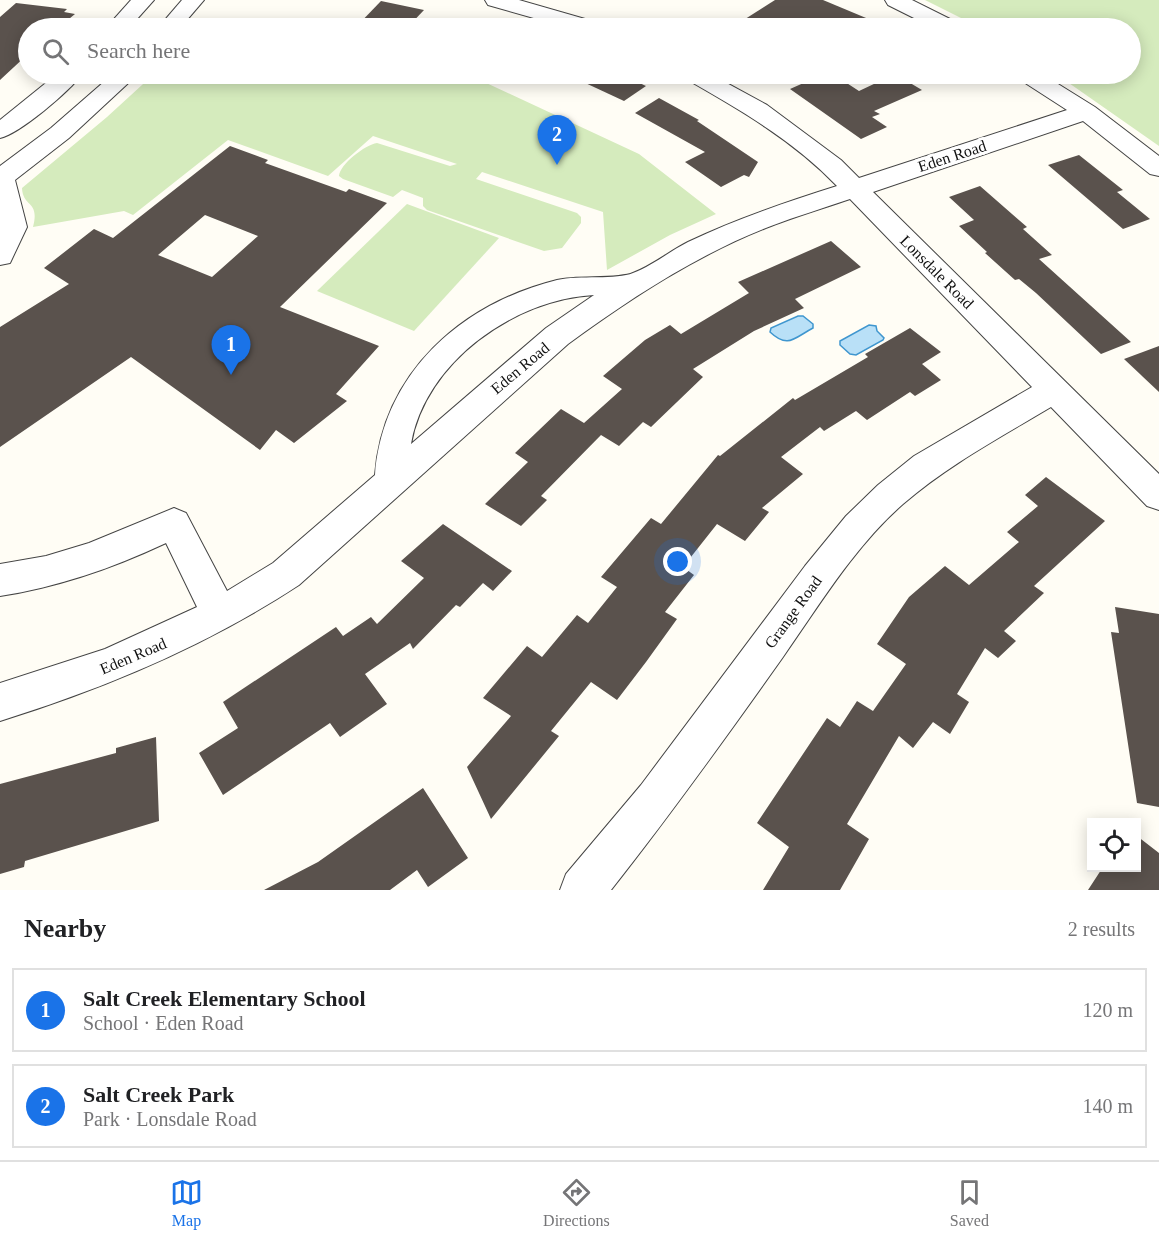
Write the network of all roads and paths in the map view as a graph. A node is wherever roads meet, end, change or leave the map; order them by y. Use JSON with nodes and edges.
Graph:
{"nodes":[{"id":1,"x":143,"y":0,"type":"edge"},
{"id":2,"x":193,"y":0,"type":"edge"},
{"id":3,"x":496,"y":0,"type":"edge"},
{"id":4,"x":896,"y":0,"type":"edge"},
{"id":5,"x":126,"y":18,"type":"edge"},
{"id":6,"x":178,"y":18,"type":"edge"},
{"id":7,"x":557,"y":18,"type":"edge"},
{"id":8,"x":931,"y":18,"type":"edge"},
{"id":9,"x":58,"y":84,"type":"edge"},
{"id":10,"x":115,"y":84,"type":"edge"},
{"id":11,"x":712,"y":84,"type":"edge"},
{"id":12,"x":1043,"y":84,"type":"edge"},
{"id":13,"x":1086,"y":112,"type":"junction"},
{"id":14,"x":0,"y":131,"type":"edge"},
{"id":15,"x":1159,"y":168,"type":"edge"},
{"id":16,"x":1,"y":178,"type":"edge"},
{"id":17,"x":854,"y":188,"type":"junction"},
{"id":18,"x":0,"y":256,"type":"edge"},
{"id":19,"x":638,"y":283,"type":"junction"},
{"id":20,"x":1055,"y":389,"type":"junction"},
{"id":21,"x":392,"y":479,"type":"junction"},
{"id":22,"x":1159,"y":496,"type":"edge"},
{"id":23,"x":0,"y":580,"type":"edge"},
{"id":24,"x":219,"y":613,"type":"junction"},
{"id":25,"x":0,"y":702,"type":"edge"},
{"id":26,"x":582,"y":890,"type":"edge"}],
"edges":[{"from":1,"to":5,"type":"street"},
{"from":2,"to":6,"type":"street"},
{"from":3,"to":7,"type":"street"},
{"from":4,"to":8,"type":"street"},
{"from":9,"to":14,"type":"street"},
{"from":10,"to":16,"type":"street"},
{"from":11,"to":17,"type":"street","name":"Lonsdale Road"},
{"from":12,"to":13,"type":"street"},
{"from":13,"to":15,"type":"street"},
{"from":13,"to":17,"type":"street","name":"Eden Road"},
{"from":16,"to":18,"type":"street"},
{"from":17,"to":19,"type":"street","name":"Eden Road"},
{"from":17,"to":20,"type":"street","name":"Lonsdale Road"},
{"from":19,"to":21,"type":"street","name":"Eden Road"},
{"from":19,"to":21,"type":"street"},
{"from":20,"to":22,"type":"street","name":"Lonsdale Road"},
{"from":20,"to":26,"type":"street","name":"Grange Road"},
{"from":21,"to":24,"type":"street","name":"Eden Road"},
{"from":23,"to":24,"type":"street"},
{"from":24,"to":25,"type":"street","name":"Eden Road"}]}
